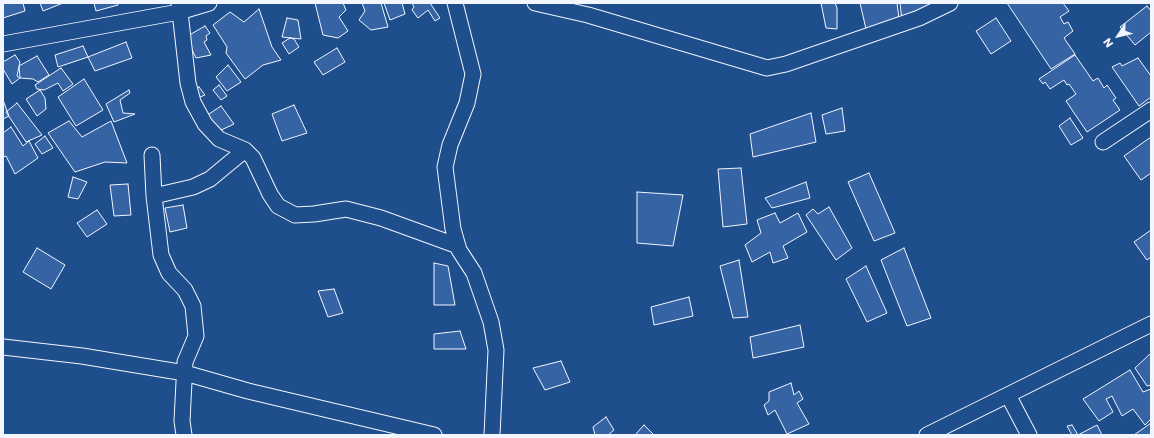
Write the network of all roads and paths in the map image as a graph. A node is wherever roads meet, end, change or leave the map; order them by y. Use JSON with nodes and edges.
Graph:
{"nodes":[{"id":1,"x":209,"y":3,"type":"edge"},
{"id":2,"x":454,"y":3,"type":"edge"},
{"id":3,"x":535,"y":3,"type":"edge"},
{"id":4,"x":950,"y":3,"type":"edge"},
{"id":5,"x":179,"y":7,"type":"edge"},
{"id":6,"x":3,"y":44,"type":"edge"},
{"id":7,"x":1151,"y":110,"type":"edge"},
{"id":8,"x":1103,"y":142,"type":"dead end"},
{"id":9,"x":245,"y":150,"type":"junction"},
{"id":10,"x":152,"y":155,"type":"dead end"},
{"id":11,"x":154,"y":196,"type":"junction"},
{"id":12,"x":458,"y":246,"type":"junction"},
{"id":13,"x":1151,"y":324,"type":"edge"},
{"id":14,"x":3,"y":347,"type":"edge"},
{"id":15,"x":185,"y":373,"type":"junction"},
{"id":16,"x":1008,"y":395,"type":"junction"},
{"id":17,"x":184,"y":435,"type":"edge"},
{"id":18,"x":434,"y":435,"type":"edge"},
{"id":19,"x":492,"y":435,"type":"edge"},
{"id":20,"x":927,"y":435,"type":"edge"},
{"id":21,"x":1029,"y":435,"type":"edge"}],
"edges":[{"from":1,"to":5,"type":"street"},
{"from":2,"to":12,"type":"street"},
{"from":3,"to":4,"type":"street"},
{"from":5,"to":6,"type":"street"},
{"from":5,"to":9,"type":"street"},
{"from":7,"to":8,"type":"street"},
{"from":9,"to":11,"type":"street"},
{"from":9,"to":12,"type":"street"},
{"from":10,"to":11,"type":"street"},
{"from":11,"to":15,"type":"street"},
{"from":12,"to":19,"type":"street"},
{"from":13,"to":16,"type":"street"},
{"from":14,"to":15,"type":"street"},
{"from":15,"to":17,"type":"street"},
{"from":15,"to":18,"type":"street"},
{"from":16,"to":20,"type":"street"},
{"from":16,"to":21,"type":"street"}]}
